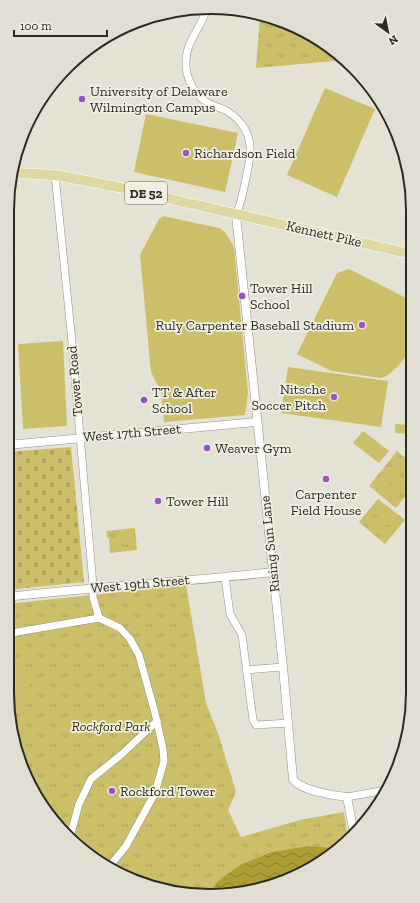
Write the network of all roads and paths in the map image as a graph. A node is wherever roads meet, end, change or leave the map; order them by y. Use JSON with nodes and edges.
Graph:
{"nodes":[{"id":1,"x":204,"y":14,"type":"edge"},
{"id":2,"x":18,"y":173,"type":"edge"},
{"id":3,"x":55,"y":175,"type":"junction"},
{"id":4,"x":236,"y":214,"type":"junction"},
{"id":5,"x":406,"y":253,"type":"edge"},
{"id":6,"x":257,"y":422,"type":"junction"},
{"id":7,"x":80,"y":438,"type":"junction"},
{"id":8,"x":14,"y":444,"type":"edge"},
{"id":9,"x":273,"y":572,"type":"junction"},
{"id":10,"x":225,"y":578,"type":"junction"},
{"id":11,"x":94,"y":588,"type":"junction"},
{"id":12,"x":14,"y":596,"type":"edge"},
{"id":13,"x":99,"y":618,"type":"junction"},
{"id":14,"x":14,"y":633,"type":"edge"},
{"id":15,"x":283,"y":667,"type":"junction"},
{"id":16,"x":246,"y":670,"type":"junction"},
{"id":17,"x":157,"y":721,"type":"junction"},
{"id":18,"x":289,"y":723,"type":"junction"},
{"id":19,"x":380,"y":791,"type":"edge"},
{"id":20,"x":347,"y":797,"type":"junction"},
{"id":21,"x":353,"y":827,"type":"edge"},
{"id":22,"x":71,"y":832,"type":"edge"},
{"id":23,"x":112,"y":863,"type":"edge"}],
"edges":[{"from":1,"to":4,"type":"street"},
{"from":2,"to":3,"type":"main road","number":"DE 52"},
{"from":3,"to":4,"type":"main road","number":"DE 52"},
{"from":3,"to":7,"type":"street","name":"Tower Road"},
{"from":4,"to":5,"type":"main road","name":"Kennett Pike","number":"DE 52"},
{"from":4,"to":6,"type":"street","name":"Rising Sun Lane"},
{"from":6,"to":7,"type":"street","name":"West 17th Street"},
{"from":6,"to":9,"type":"street","name":"Rising Sun Lane"},
{"from":7,"to":8,"type":"street","name":"West 17th Street"},
{"from":7,"to":11,"type":"street","name":"Tower Road"},
{"from":9,"to":10,"type":"street","name":"West 19th Street"},
{"from":9,"to":15,"type":"street","name":"Rising Sun Lane"},
{"from":10,"to":11,"type":"street","name":"West 19th Street"},
{"from":10,"to":16,"type":"street"},
{"from":11,"to":12,"type":"street","name":"West 19th Street"},
{"from":11,"to":13,"type":"street","name":"Tower Road"},
{"from":13,"to":14,"type":"street"},
{"from":13,"to":17,"type":"street"},
{"from":15,"to":16,"type":"street"},
{"from":15,"to":18,"type":"street","name":"Rising Sun Lane"},
{"from":16,"to":18,"type":"street"},
{"from":17,"to":22,"type":"street"},
{"from":17,"to":23,"type":"street"},
{"from":18,"to":20,"type":"street","name":"Rising Sun Lane"},
{"from":19,"to":20,"type":"street"},
{"from":20,"to":21,"type":"street"}]}
